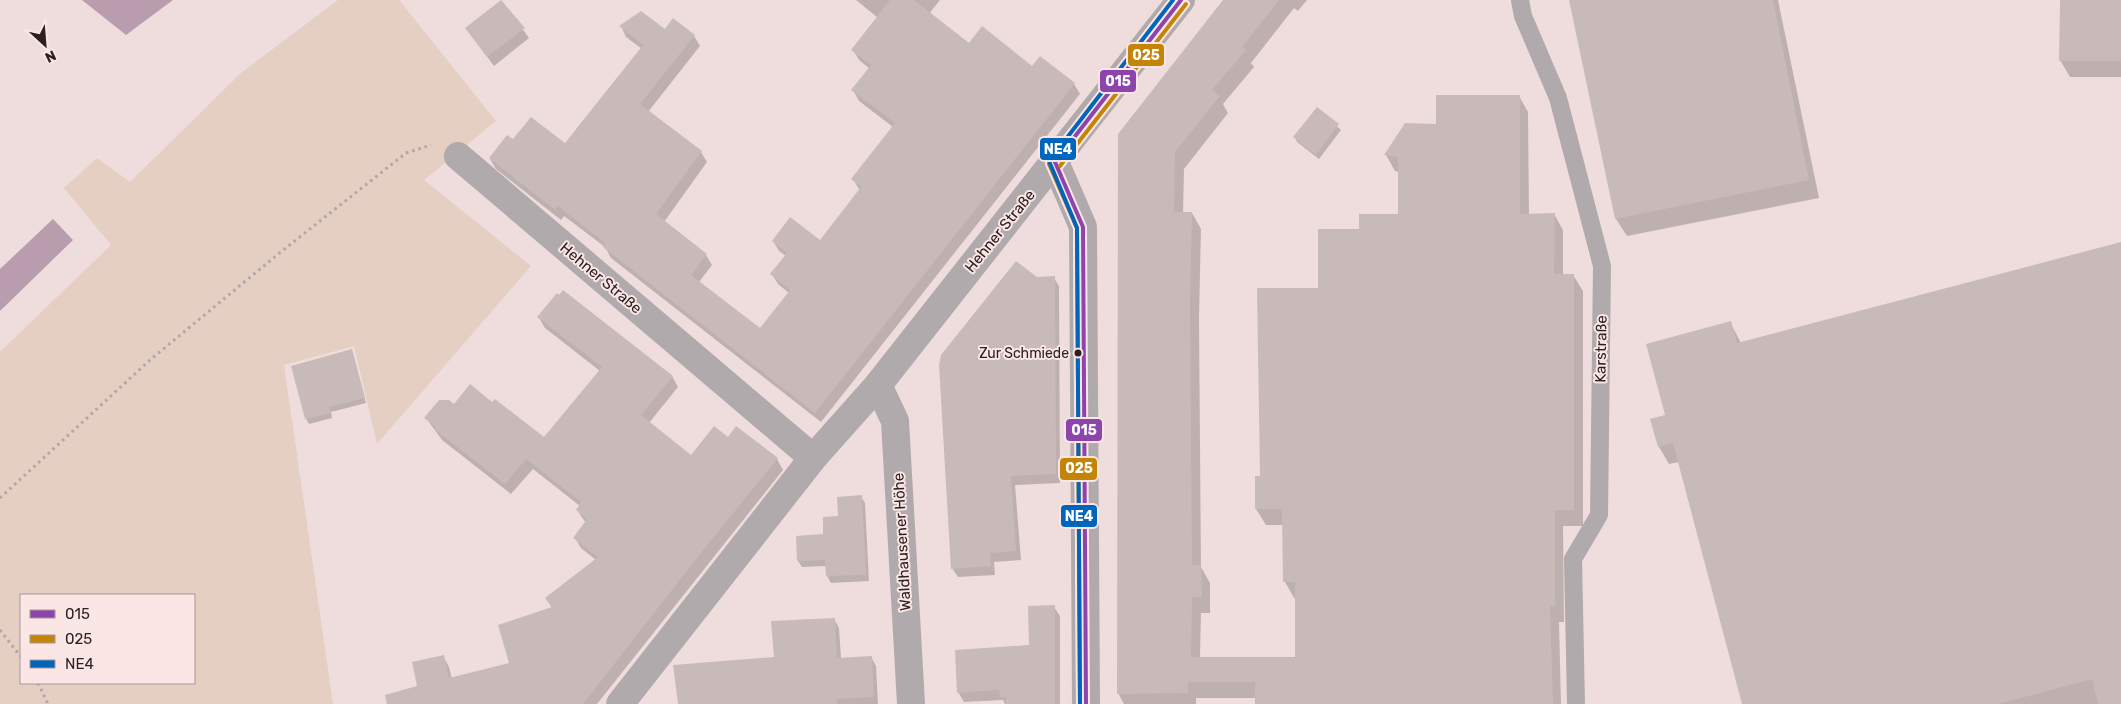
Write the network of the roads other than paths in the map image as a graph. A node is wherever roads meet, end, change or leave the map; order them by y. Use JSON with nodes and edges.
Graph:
{"nodes":[{"id":1,"x":1181,"y":0,"type":"edge"},
{"id":2,"x":1520,"y":0,"type":"edge"},
{"id":3,"x":458,"y":156,"type":"road end"},
{"id":4,"x":1056,"y":162,"type":"junction"},
{"id":5,"x":878,"y":385,"type":"junction"},
{"id":6,"x":813,"y":458,"type":"junction"},
{"id":7,"x":620,"y":704,"type":"edge"},
{"id":8,"x":911,"y":704,"type":"edge"},
{"id":9,"x":1086,"y":704,"type":"edge"},
{"id":10,"x":1576,"y":704,"type":"edge"}],
"edges":[{"from":1,"to":4,"type":"street","name":"Hehner Straße"},
{"from":2,"to":10,"type":"lane","name":"Karstraße"},
{"from":3,"to":6,"type":"street","name":"Hehner Straße"},
{"from":4,"to":5,"type":"street","name":"Hehner Straße"},
{"from":4,"to":9,"type":"street"},
{"from":5,"to":6,"type":"street","name":"Hehner Straße"},
{"from":5,"to":8,"type":"street","name":"Waldhausener Höhe"},
{"from":6,"to":7,"type":"street","name":"Hehner Straße"}]}
